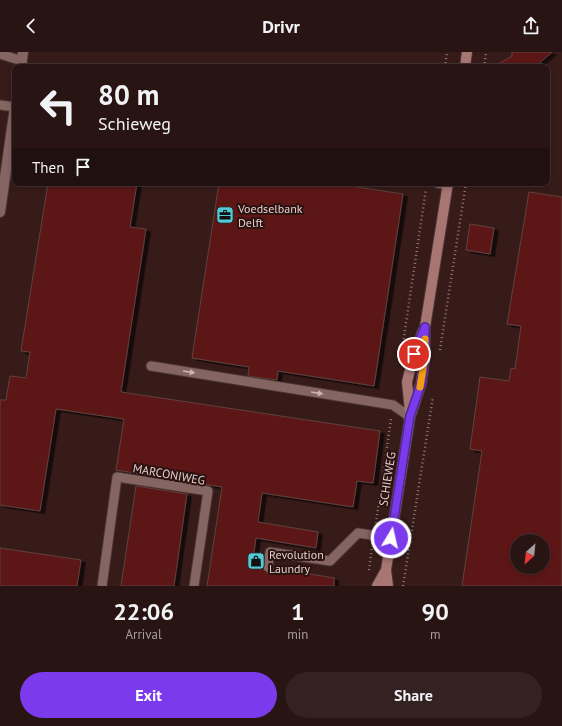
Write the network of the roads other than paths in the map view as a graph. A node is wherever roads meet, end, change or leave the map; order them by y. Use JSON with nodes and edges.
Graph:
{"nodes":[{"id":1,"x":467,"y":52,"type":"edge"},
{"id":2,"x":0,"y":54,"type":"edge"},
{"id":3,"x":22,"y":60,"type":"edge"},
{"id":4,"x":465,"y":64,"type":"edge"},
{"id":5,"x":0,"y":104,"type":"edge"},
{"id":6,"x":12,"y":106,"type":"edge"},
{"id":7,"x":12,"y":128,"type":"edge"},
{"id":8,"x":448,"y":186,"type":"edge"},
{"id":9,"x":0,"y":212,"type":"edge"},
{"id":10,"x":151,"y":366,"type":"dead end"},
{"id":11,"x":410,"y":416,"type":"junction"},
{"id":12,"x":391,"y":538,"type":"junction"},
{"id":13,"x":268,"y":568,"type":"dead end"},
{"id":14,"x":386,"y":570,"type":"junction"},
{"id":15,"x":102,"y":586,"type":"edge"},
{"id":16,"x":194,"y":586,"type":"edge"},
{"id":17,"x":377,"y":586,"type":"edge"},
{"id":18,"x":388,"y":586,"type":"edge"}],
"edges":[{"from":1,"to":4,"type":"street"},
{"from":2,"to":3,"type":"lane"},
{"from":5,"to":6,"type":"lane"},
{"from":7,"to":9,"type":"street"},
{"from":8,"to":11,"type":"street","name":"SCHIEWEG"},
{"from":10,"to":11,"type":"lane","one_way":true},
{"from":11,"to":12,"type":"street","name":"SCHIEWEG"},
{"from":12,"to":13,"type":"lane"},
{"from":12,"to":14,"type":"street","name":"SCHIEWEG"},
{"from":14,"to":17,"type":"street","name":"SCHIEWEG"},
{"from":14,"to":18,"type":"street","name":"SCHIEWEG"},
{"from":15,"to":16,"type":"lane","name":"MARCONIWEG"}]}
